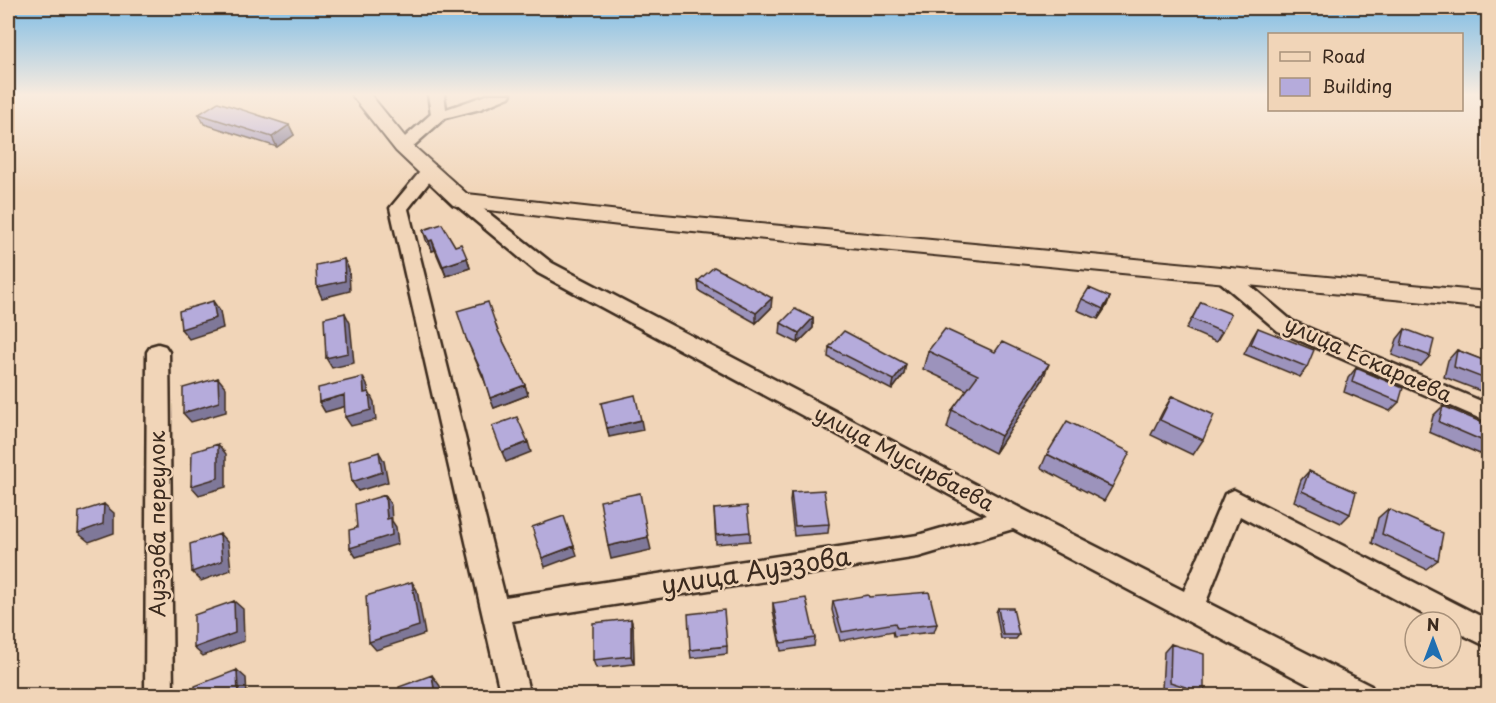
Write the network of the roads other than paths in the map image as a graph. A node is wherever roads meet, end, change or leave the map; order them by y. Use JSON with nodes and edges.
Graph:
{"nodes":[{"id":1,"x":387,"y":127,"type":"edge"},
{"id":2,"x":426,"y":127,"type":"edge"},
{"id":3,"x":403,"y":147,"type":"junction"},
{"id":4,"x":430,"y":171,"type":"junction"},
{"id":5,"x":461,"y":200,"type":"junction"},
{"id":6,"x":1225,"y":275,"type":"junction"},
{"id":7,"x":1488,"y":300,"type":"edge"},
{"id":8,"x":158,"y":352,"type":"dead end"},
{"id":9,"x":1488,"y":413,"type":"edge"},
{"id":10,"x":1015,"y":518,"type":"junction"},
{"id":11,"x":1190,"y":608,"type":"junction"},
{"id":12,"x":495,"y":611,"type":"junction"},
{"id":13,"x":1488,"y":634,"type":"edge"},
{"id":14,"x":159,"y":696,"type":"edge"},
{"id":15,"x":516,"y":696,"type":"edge"},
{"id":16,"x":1361,"y":696,"type":"edge"}],
"edges":[{"from":1,"to":3,"type":"main road"},
{"from":2,"to":3,"type":"street"},
{"from":3,"to":4,"type":"main road"},
{"from":4,"to":5,"type":"main road"},
{"from":4,"to":12,"type":"street"},
{"from":5,"to":6,"type":"main road"},
{"from":5,"to":10,"type":"street","name":"улица Мусирбаева"},
{"from":6,"to":7,"type":"main road"},
{"from":6,"to":9,"type":"street","name":"улица Ескараева"},
{"from":8,"to":14,"type":"street","name":"Ауэзова переулок"},
{"from":10,"to":11,"type":"street","name":"улица Мусирбаева"},
{"from":10,"to":12,"type":"street","name":"улица Ауэзова"},
{"from":11,"to":13,"type":"street"},
{"from":11,"to":16,"type":"street","name":"улица Мусирбаева"},
{"from":12,"to":15,"type":"street"}]}
